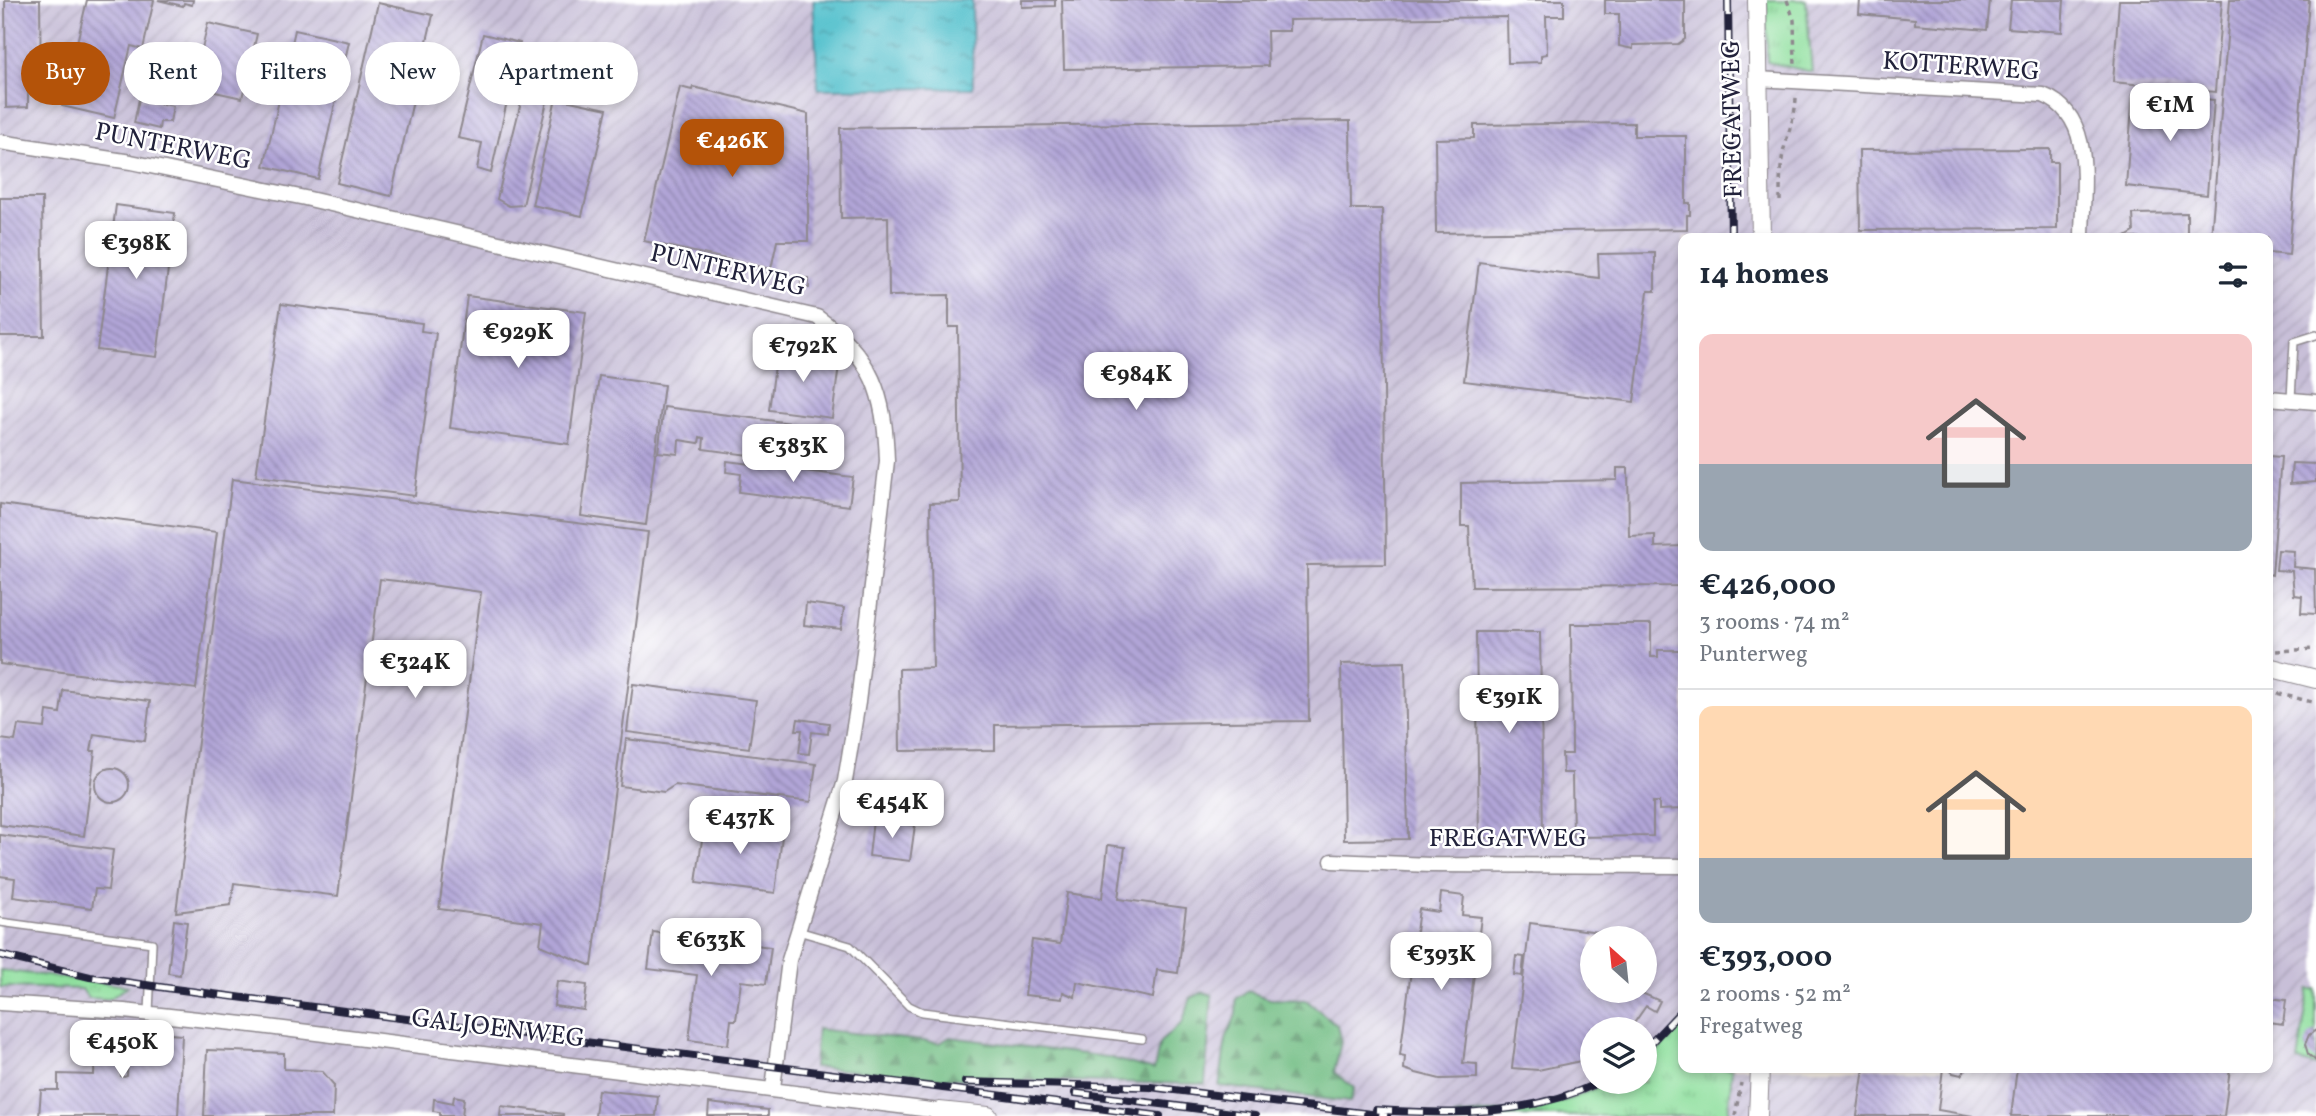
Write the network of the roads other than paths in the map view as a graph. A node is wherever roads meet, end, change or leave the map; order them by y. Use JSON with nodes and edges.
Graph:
{"nodes":[{"id":1,"x":1757,"y":0,"type":"edge"},
{"id":2,"x":1758,"y":79,"type":"junction"},
{"id":3,"x":0,"y":142,"type":"edge"},
{"id":4,"x":1761,"y":233,"type":"edge"},
{"id":5,"x":2082,"y":233,"type":"edge"},
{"id":6,"x":2316,"y":335,"type":"edge"},
{"id":7,"x":2273,"y":398,"type":"edge"},
{"id":8,"x":2291,"y":400,"type":"junction"},
{"id":9,"x":2316,"y":402,"type":"edge"},
{"id":10,"x":2273,"y":668,"type":"edge"},
{"id":11,"x":2316,"y":679,"type":"edge"},
{"id":12,"x":1332,"y":861,"type":"dead end"},
{"id":13,"x":1678,"y":866,"type":"edge"},
{"id":14,"x":0,"y":922,"type":"edge"},
{"id":15,"x":798,"y":931,"type":"junction"},
{"id":16,"x":0,"y":1003,"type":"edge"},
{"id":17,"x":149,"y":1014,"type":"junction"},
{"id":18,"x":1142,"y":1039,"type":"dead end"},
{"id":19,"x":1760,"y":1073,"type":"edge"},
{"id":20,"x":773,"y":1088,"type":"junction"},
{"id":21,"x":939,"y":1114,"type":"edge"},
{"id":22,"x":988,"y":1116,"type":"edge"},
{"id":23,"x":1758,"y":1116,"type":"edge"}],
"edges":[{"from":1,"to":2,"type":"street","name":"FREGATWEG"},
{"from":2,"to":4,"type":"street","name":"FREGATWEG"},
{"from":2,"to":5,"type":"street","name":"KOTTERWEG"},
{"from":3,"to":15,"type":"street","name":"PUNTERWEG"},
{"from":6,"to":8,"type":"lane"},
{"from":7,"to":8,"type":"street"},
{"from":8,"to":9,"type":"street"},
{"from":10,"to":11,"type":"street"},
{"from":12,"to":13,"type":"street","name":"FREGATWEG"},
{"from":14,"to":17,"type":"lane"},
{"from":15,"to":18,"type":"lane"},
{"from":15,"to":20,"type":"street","name":"PUNTERWEG"},
{"from":16,"to":17,"type":"street","name":"GALJOENWEG"},
{"from":17,"to":20,"type":"street","name":"GALJOENWEG"},
{"from":19,"to":23,"type":"street"},
{"from":20,"to":21,"type":"street","name":"GALJOENWEG"},
{"from":21,"to":22,"type":"street","name":"GALJOENWEG"}]}
